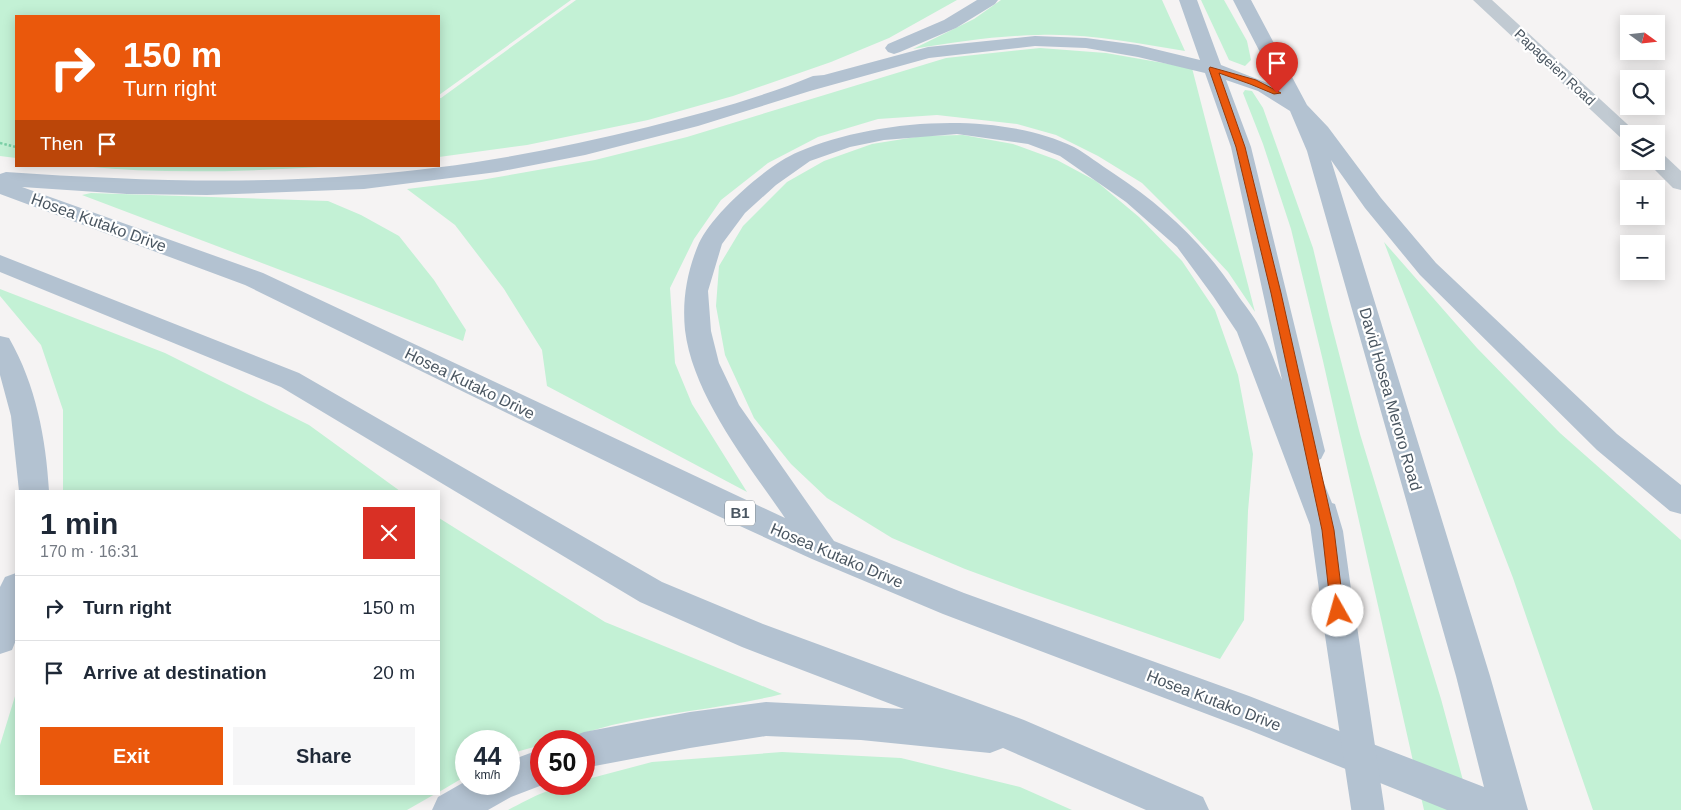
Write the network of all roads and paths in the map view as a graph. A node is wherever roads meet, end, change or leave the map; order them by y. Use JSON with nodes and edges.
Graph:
{"nodes":[{"id":1,"x":989,"y":0,"type":"edge"},
{"id":2,"x":1188,"y":0,"type":"edge"},
{"id":3,"x":1242,"y":0,"type":"edge"},
{"id":4,"x":1482,"y":0,"type":"edge"},
{"id":5,"x":1213,"y":69,"type":"junction"},
{"id":6,"x":803,"y":87,"type":"junction"},
{"id":7,"x":1299,"y":108,"type":"junction"},
{"id":8,"x":1620,"y":127,"type":"edge"},
{"id":9,"x":0,"y":143,"type":"edge"},
{"id":10,"x":15,"y":147,"type":"edge"},
{"id":11,"x":1665,"y":168,"type":"edge"},
{"id":12,"x":0,"y":179,"type":"edge"},
{"id":13,"x":1681,"y":183,"type":"edge"},
{"id":14,"x":0,"y":186,"type":"edge"},
{"id":15,"x":0,"y":263,"type":"edge"},
{"id":16,"x":0,"y":346,"type":"edge"},
{"id":17,"x":34,"y":490,"type":"edge"},
{"id":18,"x":1681,"y":502,"type":"edge"},
{"id":19,"x":1328,"y":530,"type":"junction"},
{"id":20,"x":823,"y":550,"type":"junction"},
{"id":21,"x":15,"y":590,"type":"edge"},
{"id":22,"x":0,"y":639,"type":"edge"},
{"id":23,"x":1024,"y":738,"type":"junction"},
{"id":24,"x":595,"y":748,"type":"edge"},
{"id":25,"x":478,"y":795,"type":"edge"},
{"id":26,"x":451,"y":810,"type":"edge"},
{"id":27,"x":1190,"y":810,"type":"edge"},
{"id":28,"x":1368,"y":810,"type":"edge"},
{"id":29,"x":1494,"y":810,"type":"edge"},
{"id":30,"x":1509,"y":810,"type":"edge"}],
"edges":[{"from":1,"to":6,"type":"main road"},
{"from":2,"to":5,"type":"main road"},
{"from":3,"to":7,"type":"main road","name":"David Hosea Meroro Road"},
{"from":4,"to":8,"type":"street","name":"Papageien Road"},
{"from":5,"to":6,"type":"main road"},
{"from":5,"to":7,"type":"main road"},
{"from":5,"to":19,"type":"main road"},
{"from":6,"to":12,"type":"main road"},
{"from":7,"to":18,"type":"main road"},
{"from":7,"to":30,"type":"main road","name":"David Hosea Meroro Road"},
{"from":9,"to":10,"type":"path"},
{"from":11,"to":13,"type":"street"},
{"from":14,"to":20,"type":"main road","name":"Hosea Kutako Drive","number":"B1"},
{"from":15,"to":23,"type":"main road"},
{"from":16,"to":17,"type":"main road"},
{"from":19,"to":20,"type":"main road"},
{"from":19,"to":28,"type":"main road","bridge":true},
{"from":20,"to":29,"type":"main road","name":"Hosea Kutako Drive","number":"B1"},
{"from":21,"to":22,"type":"main road"},
{"from":23,"to":24,"type":"main road"},
{"from":23,"to":27,"type":"main road"},
{"from":25,"to":26,"type":"main road"}]}
